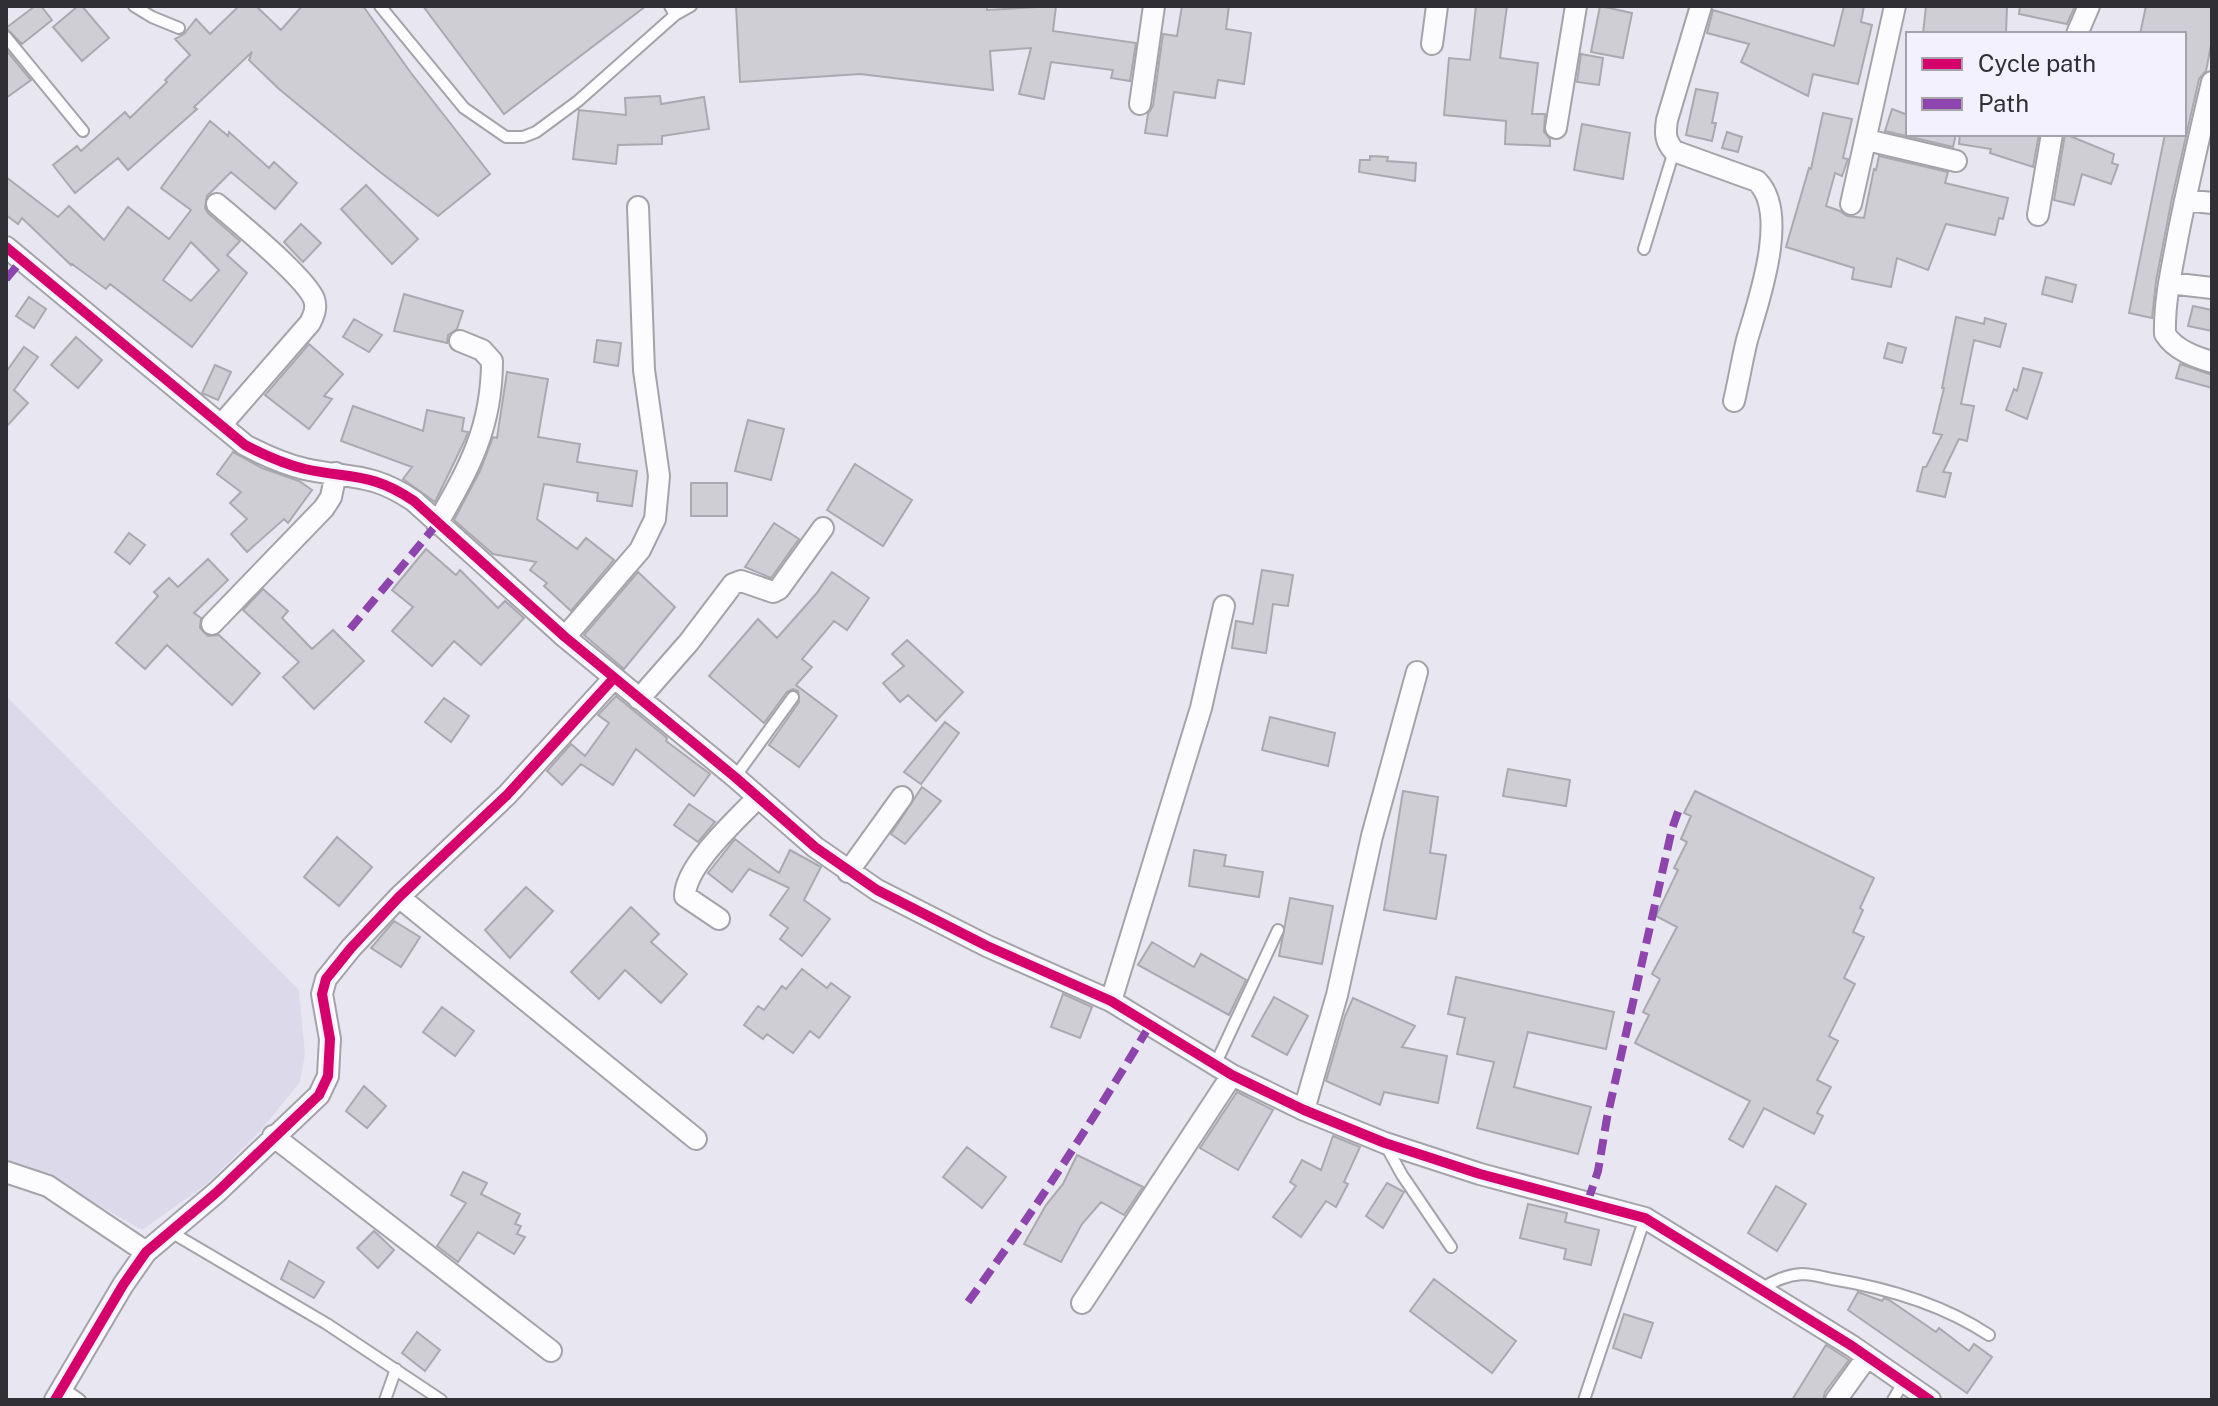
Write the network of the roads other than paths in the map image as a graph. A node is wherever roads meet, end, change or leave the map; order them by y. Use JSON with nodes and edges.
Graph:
{"nodes":[{"id":1,"x":134,"y":6,"type":"edge"},
{"id":2,"x":380,"y":6,"type":"edge"},
{"id":3,"x":691,"y":6,"type":"edge"},
{"id":4,"x":1154,"y":6,"type":"edge"},
{"id":5,"x":1437,"y":6,"type":"edge"},
{"id":6,"x":1576,"y":6,"type":"edge"},
{"id":7,"x":1701,"y":6,"type":"edge"},
{"id":8,"x":1895,"y":6,"type":"edge"},
{"id":9,"x":2089,"y":6,"type":"edge"},
{"id":10,"x":673,"y":10,"type":"edge"},
{"id":11,"x":179,"y":28,"type":"dead end"},
{"id":12,"x":2078,"y":32,"type":"edge"},
{"id":13,"x":6,"y":37,"type":"edge"},
{"id":14,"x":1432,"y":44,"type":"dead end"},
{"id":15,"x":2212,"y":82,"type":"edge"},
{"id":16,"x":1140,"y":104,"type":"dead end"},
{"id":17,"x":2207,"y":121,"type":"edge"},
{"id":18,"x":1556,"y":128,"type":"dead end"},
{"id":19,"x":83,"y":131,"type":"dead end"},
{"id":20,"x":2052,"y":136,"type":"edge"},
{"id":21,"x":1867,"y":140,"type":"junction"},
{"id":22,"x":1674,"y":151,"type":"junction"},
{"id":23,"x":1956,"y":161,"type":"dead end"},
{"id":24,"x":2185,"y":200,"type":"junction"},
{"id":25,"x":2212,"y":203,"type":"edge"},
{"id":26,"x":217,"y":204,"type":"dead end"},
{"id":27,"x":1851,"y":204,"type":"dead end"},
{"id":28,"x":638,"y":207,"type":"dead end"},
{"id":29,"x":2038,"y":215,"type":"dead end"},
{"id":30,"x":6,"y":247,"type":"edge"},
{"id":31,"x":1644,"y":249,"type":"dead end"},
{"id":32,"x":2169,"y":283,"type":"junction"},
{"id":33,"x":2212,"y":288,"type":"edge"},
{"id":34,"x":460,"y":341,"type":"dead end"},
{"id":35,"x":2212,"y":362,"type":"edge"},
{"id":36,"x":1734,"y":401,"type":"dead end"},
{"id":37,"x":222,"y":424,"type":"junction"},
{"id":38,"x":336,"y":473,"type":"junction"},
{"id":39,"x":437,"y":524,"type":"junction"},
{"id":40,"x":823,"y":528,"type":"dead end"},
{"id":41,"x":1224,"y":606,"type":"dead end"},
{"id":42,"x":212,"y":624,"type":"dead end"},
{"id":43,"x":565,"y":637,"type":"junction"},
{"id":44,"x":1417,"y":672,"type":"dead end"},
{"id":45,"x":614,"y":678,"type":"junction"},
{"id":46,"x":793,"y":697,"type":"dead end"},
{"id":47,"x":639,"y":699,"type":"junction"},
{"id":48,"x":735,"y":777,"type":"junction"},
{"id":49,"x":758,"y":797,"type":"junction"},
{"id":50,"x":902,"y":797,"type":"dead end"},
{"id":51,"x":848,"y":872,"type":"junction"},
{"id":52,"x":399,"y":897,"type":"junction"},
{"id":53,"x":719,"y":919,"type":"dead end"},
{"id":54,"x":1278,"y":930,"type":"dead end"},
{"id":55,"x":1111,"y":1001,"type":"junction"},
{"id":56,"x":1223,"y":1070,"type":"junction"},
{"id":57,"x":1304,"y":1110,"type":"junction"},
{"id":58,"x":273,"y":1136,"type":"junction"},
{"id":59,"x":696,"y":1139,"type":"dead end"},
{"id":60,"x":1385,"y":1143,"type":"junction"},
{"id":61,"x":6,"y":1172,"type":"edge"},
{"id":62,"x":1645,"y":1218,"type":"junction"},
{"id":63,"x":169,"y":1231,"type":"junction"},
{"id":64,"x":1451,"y":1247,"type":"dead end"},
{"id":65,"x":146,"y":1252,"type":"junction"},
{"id":66,"x":1761,"y":1289,"type":"junction"},
{"id":67,"x":1082,"y":1303,"type":"dead end"},
{"id":68,"x":1989,"y":1335,"type":"dead end"},
{"id":69,"x":551,"y":1351,"type":"dead end"},
{"id":70,"x":1867,"y":1357,"type":"junction"},
{"id":71,"x":396,"y":1369,"type":"junction"},
{"id":72,"x":1904,"y":1381,"type":"junction"},
{"id":73,"x":66,"y":1396,"type":"edge"},
{"id":74,"x":385,"y":1400,"type":"edge"},
{"id":75,"x":441,"y":1400,"type":"edge"},
{"id":76,"x":1584,"y":1400,"type":"edge"},
{"id":77,"x":1836,"y":1400,"type":"edge"},
{"id":78,"x":1893,"y":1400,"type":"edge"},
{"id":79,"x":1930,"y":1400,"type":"edge"}],
"edges":[{"from":1,"to":11,"type":"lane"},
{"from":2,"to":10,"type":"lane"},
{"from":3,"to":10,"type":"lane"},
{"from":4,"to":16,"type":"street"},
{"from":5,"to":14,"type":"street"},
{"from":6,"to":18,"type":"street"},
{"from":7,"to":22,"type":"street"},
{"from":8,"to":21,"type":"street"},
{"from":9,"to":12,"type":"street"},
{"from":13,"to":19,"type":"lane"},
{"from":15,"to":17,"type":"street"},
{"from":17,"to":24,"type":"street"},
{"from":20,"to":29,"type":"street"},
{"from":21,"to":23,"type":"street"},
{"from":21,"to":27,"type":"street"},
{"from":22,"to":31,"type":"lane"},
{"from":22,"to":36,"type":"street"},
{"from":24,"to":25,"type":"street"},
{"from":24,"to":32,"type":"street"},
{"from":26,"to":37,"type":"street"},
{"from":28,"to":43,"type":"street"},
{"from":30,"to":37,"type":"street"},
{"from":32,"to":33,"type":"street"},
{"from":32,"to":35,"type":"street"},
{"from":34,"to":39,"type":"street"},
{"from":37,"to":38,"type":"street"},
{"from":38,"to":39,"type":"street"},
{"from":38,"to":42,"type":"street"},
{"from":39,"to":43,"type":"street"},
{"from":40,"to":47,"type":"street"},
{"from":41,"to":55,"type":"street"},
{"from":43,"to":45,"type":"street"},
{"from":44,"to":57,"type":"street"},
{"from":45,"to":47,"type":"street"},
{"from":45,"to":52,"type":"street"},
{"from":46,"to":48,"type":"lane"},
{"from":47,"to":48,"type":"street"},
{"from":48,"to":49,"type":"street"},
{"from":49,"to":51,"type":"street"},
{"from":49,"to":53,"type":"street"},
{"from":50,"to":51,"type":"street"},
{"from":51,"to":55,"type":"street"},
{"from":52,"to":58,"type":"street"},
{"from":52,"to":59,"type":"street"},
{"from":54,"to":56,"type":"lane"},
{"from":55,"to":56,"type":"street"},
{"from":56,"to":57,"type":"street"},
{"from":56,"to":67,"type":"street"},
{"from":57,"to":60,"type":"street"},
{"from":58,"to":63,"type":"street"},
{"from":58,"to":69,"type":"street"},
{"from":60,"to":62,"type":"street"},
{"from":60,"to":64,"type":"lane"},
{"from":61,"to":65,"type":"street"},
{"from":62,"to":66,"type":"street"},
{"from":62,"to":76,"type":"lane"},
{"from":63,"to":65,"type":"street"},
{"from":63,"to":71,"type":"lane"},
{"from":65,"to":73,"type":"street"},
{"from":66,"to":68,"type":"lane"},
{"from":66,"to":70,"type":"street"},
{"from":70,"to":72,"type":"street"},
{"from":70,"to":77,"type":"street"},
{"from":71,"to":74,"type":"lane"},
{"from":71,"to":75,"type":"lane"},
{"from":72,"to":78,"type":"lane"},
{"from":72,"to":79,"type":"street"}]}
